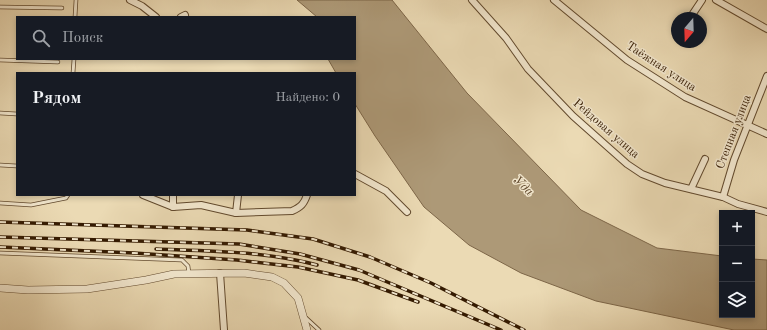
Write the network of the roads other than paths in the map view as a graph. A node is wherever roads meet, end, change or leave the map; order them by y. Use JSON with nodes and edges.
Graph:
{"nodes":[{"id":1,"x":76,"y":0,"type":"edge"},
{"id":2,"x":130,"y":0,"type":"edge"},
{"id":3,"x":472,"y":0,"type":"edge"},
{"id":4,"x":554,"y":0,"type":"edge"},
{"id":5,"x":702,"y":0,"type":"edge"},
{"id":6,"x":716,"y":0,"type":"edge"},
{"id":7,"x":0,"y":7,"type":"edge"},
{"id":8,"x":62,"y":8,"type":"dead end"},
{"id":9,"x":694,"y":12,"type":"edge"},
{"id":10,"x":75,"y":16,"type":"edge"},
{"id":11,"x":155,"y":16,"type":"edge"},
{"id":12,"x":767,"y":29,"type":"edge"},
{"id":13,"x":0,"y":60,"type":"edge"},
{"id":14,"x":74,"y":60,"type":"edge"},
{"id":15,"x":58,"y":62,"type":"dead end"},
{"id":16,"x":74,"y":72,"type":"edge"},
{"id":17,"x":767,"y":76,"type":"edge"},
{"id":18,"x":0,"y":113,"type":"edge"},
{"id":19,"x":16,"y":114,"type":"edge"},
{"id":20,"x":747,"y":126,"type":"junction"},
{"id":21,"x":767,"y":134,"type":"edge"},
{"id":22,"x":705,"y":160,"type":"dead end"},
{"id":23,"x":0,"y":165,"type":"edge"},
{"id":24,"x":16,"y":166,"type":"edge"},
{"id":25,"x":356,"y":175,"type":"edge"},
{"id":26,"x":692,"y":190,"type":"junction"},
{"id":27,"x":67,"y":196,"type":"edge"},
{"id":28,"x":145,"y":196,"type":"edge"},
{"id":29,"x":173,"y":196,"type":"edge"},
{"id":30,"x":238,"y":196,"type":"edge"},
{"id":31,"x":307,"y":196,"type":"edge"},
{"id":32,"x":723,"y":197,"type":"junction"},
{"id":33,"x":0,"y":204,"type":"edge"},
{"id":34,"x":173,"y":208,"type":"junction"},
{"id":35,"x":407,"y":212,"type":"dead end"},
{"id":36,"x":767,"y":212,"type":"edge"},
{"id":37,"x":236,"y":213,"type":"junction"},
{"id":38,"x":0,"y":253,"type":"edge"},
{"id":39,"x":220,"y":273,"type":"junction"},
{"id":40,"x":189,"y":274,"type":"junction"},
{"id":41,"x":0,"y":288,"type":"edge"},
{"id":42,"x":304,"y":317,"type":"junction"},
{"id":43,"x":224,"y":330,"type":"edge"},
{"id":44,"x":307,"y":330,"type":"edge"},
{"id":45,"x":319,"y":330,"type":"edge"}],
"edges":[{"from":1,"to":10,"type":"lane"},
{"from":2,"to":11,"type":"street"},
{"from":3,"to":26,"type":"street","name":"Рейдовая улица"},
{"from":4,"to":20,"type":"street","name":"Таёжная улица"},
{"from":5,"to":9,"type":"street"},
{"from":6,"to":12,"type":"street"},
{"from":7,"to":8,"type":"lane"},
{"from":13,"to":15,"type":"lane"},
{"from":14,"to":16,"type":"lane"},
{"from":17,"to":20,"type":"street","name":"Степная улица"},
{"from":18,"to":19,"type":"lane"},
{"from":20,"to":21,"type":"street","name":"Таёжная улица"},
{"from":20,"to":32,"type":"street","name":"Степная улица"},
{"from":22,"to":26,"type":"street"},
{"from":23,"to":24,"type":"lane"},
{"from":25,"to":35,"type":"street"},
{"from":26,"to":32,"type":"street","name":"Рейдовая улица"},
{"from":27,"to":33,"type":"lane"},
{"from":28,"to":34,"type":"street"},
{"from":29,"to":34,"type":"street"},
{"from":30,"to":37,"type":"street"},
{"from":31,"to":37,"type":"street"},
{"from":32,"to":36,"type":"street","name":"Рейдовая улица"},
{"from":34,"to":37,"type":"street"},
{"from":38,"to":40,"type":"lane"},
{"from":39,"to":40,"type":"street"},
{"from":39,"to":42,"type":"street"},
{"from":39,"to":43,"type":"street"},
{"from":40,"to":41,"type":"street"},
{"from":42,"to":44,"type":"street"},
{"from":42,"to":45,"type":"lane"}]}
